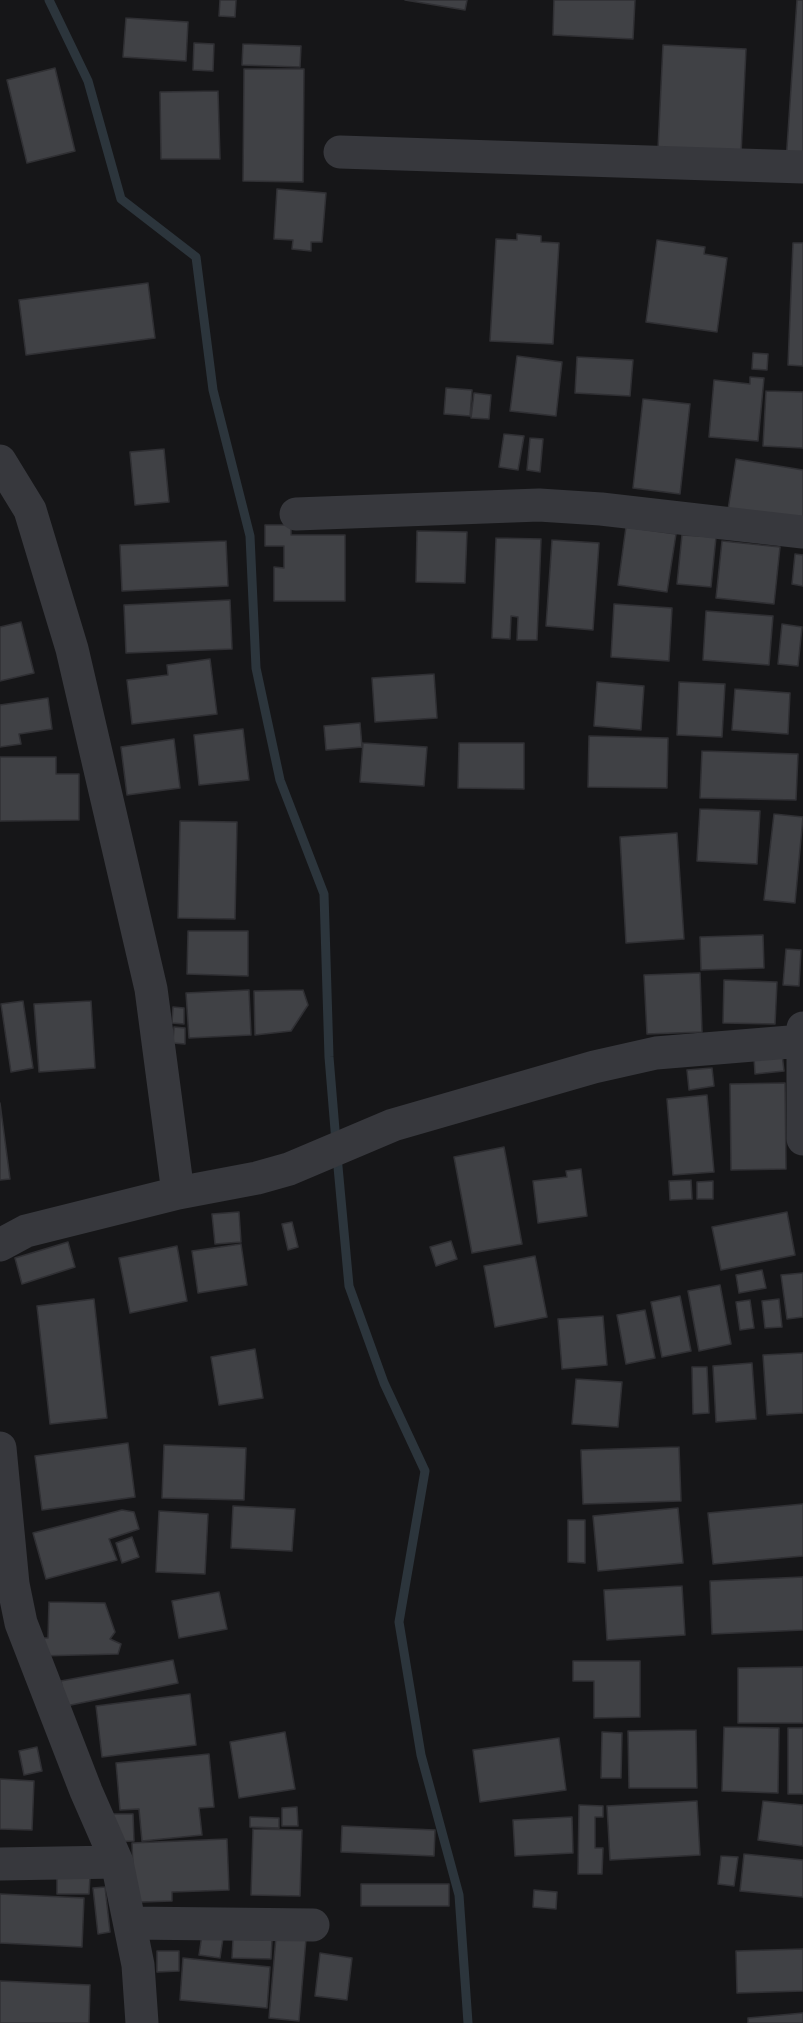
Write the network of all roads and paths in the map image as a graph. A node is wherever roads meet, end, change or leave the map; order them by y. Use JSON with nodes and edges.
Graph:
{"nodes":[{"id":1,"x":340,"y":152,"type":"dead end"},
{"id":2,"x":803,"y":167,"type":"edge"},
{"id":3,"x":0,"y":461,"type":"edge"},
{"id":4,"x":296,"y":514,"type":"dead end"},
{"id":5,"x":803,"y":532,"type":"edge"},
{"id":6,"x":802,"y":1034,"type":"edge"},
{"id":7,"x":803,"y":1139,"type":"edge"},
{"id":8,"x":178,"y":1193,"type":"junction"},
{"id":9,"x":0,"y":1245,"type":"edge"},
{"id":10,"x":0,"y":1448,"type":"edge"},
{"id":11,"x":117,"y":1862,"type":"junction"},
{"id":12,"x":0,"y":1863,"type":"edge"},
{"id":13,"x":130,"y":1923,"type":"junction"},
{"id":14,"x":313,"y":1925,"type":"dead end"},
{"id":15,"x":142,"y":2023,"type":"edge"}],
"edges":[{"from":1,"to":2,"type":"street"},
{"from":3,"to":8,"type":"street"},
{"from":4,"to":5,"type":"street"},
{"from":6,"to":7,"type":"street"},
{"from":6,"to":8,"type":"street"},
{"from":8,"to":9,"type":"street"},
{"from":10,"to":11,"type":"street"},
{"from":11,"to":12,"type":"street"},
{"from":11,"to":13,"type":"street"},
{"from":13,"to":14,"type":"street"},
{"from":13,"to":15,"type":"street"}]}
